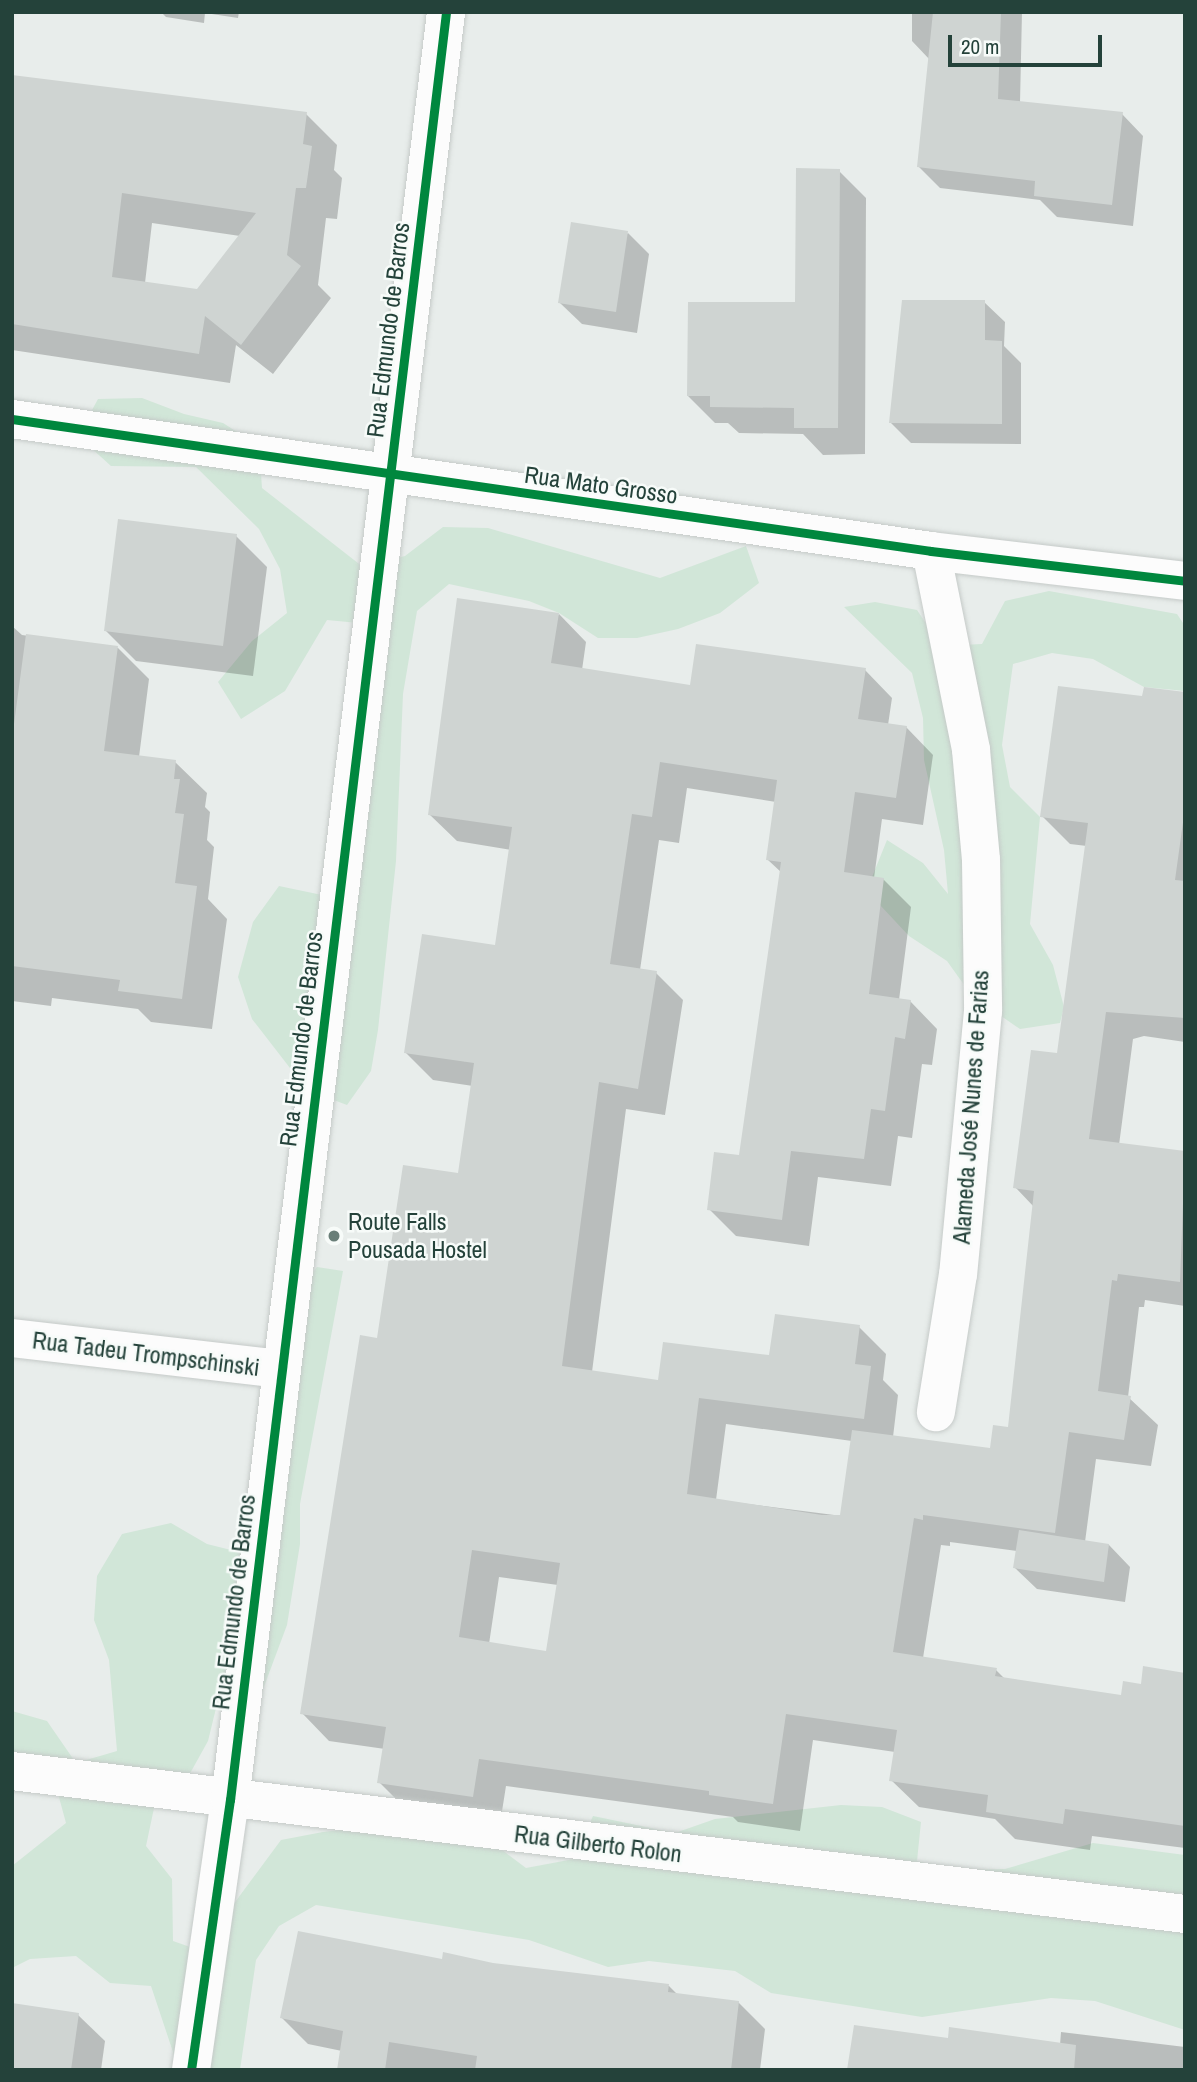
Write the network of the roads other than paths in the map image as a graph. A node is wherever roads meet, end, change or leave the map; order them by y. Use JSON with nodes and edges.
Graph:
{"nodes":[{"id":1,"x":446,"y":12,"type":"edge"},
{"id":2,"x":12,"y":419,"type":"edge"},
{"id":3,"x":390,"y":474,"type":"junction"},
{"id":4,"x":931,"y":551,"type":"junction"},
{"id":5,"x":1185,"y":580,"type":"edge"},
{"id":6,"x":12,"y":1338,"type":"edge"},
{"id":7,"x":280,"y":1369,"type":"junction"},
{"id":8,"x":936,"y":1412,"type":"dead end"},
{"id":9,"x":12,"y":1771,"type":"edge"},
{"id":10,"x":230,"y":1800,"type":"junction"},
{"id":11,"x":1185,"y":1914,"type":"edge"},
{"id":12,"x":191,"y":2070,"type":"edge"}],
"edges":[{"from":1,"to":3,"type":"street","name":"Rua Edmundo de Barros"},
{"from":2,"to":3,"type":"street","name":"Rua Mato Grosso"},
{"from":3,"to":4,"type":"street","name":"Rua Mato Grosso"},
{"from":3,"to":7,"type":"street","name":"Rua Edmundo de Barros"},
{"from":4,"to":5,"type":"street","name":"Rua Mato Grosso"},
{"from":4,"to":8,"type":"street","name":"Alameda José Nunes de Farias"},
{"from":6,"to":7,"type":"street","name":"Rua Tadeu Trompschinski"},
{"from":7,"to":10,"type":"street","name":"Rua Edmundo de Barros"},
{"from":9,"to":10,"type":"street","name":"Rua Gilberto Rolon"},
{"from":10,"to":11,"type":"street","name":"Rua Gilberto Rolon"},
{"from":10,"to":12,"type":"street","name":"Rua Edmundo de Barros"}]}
